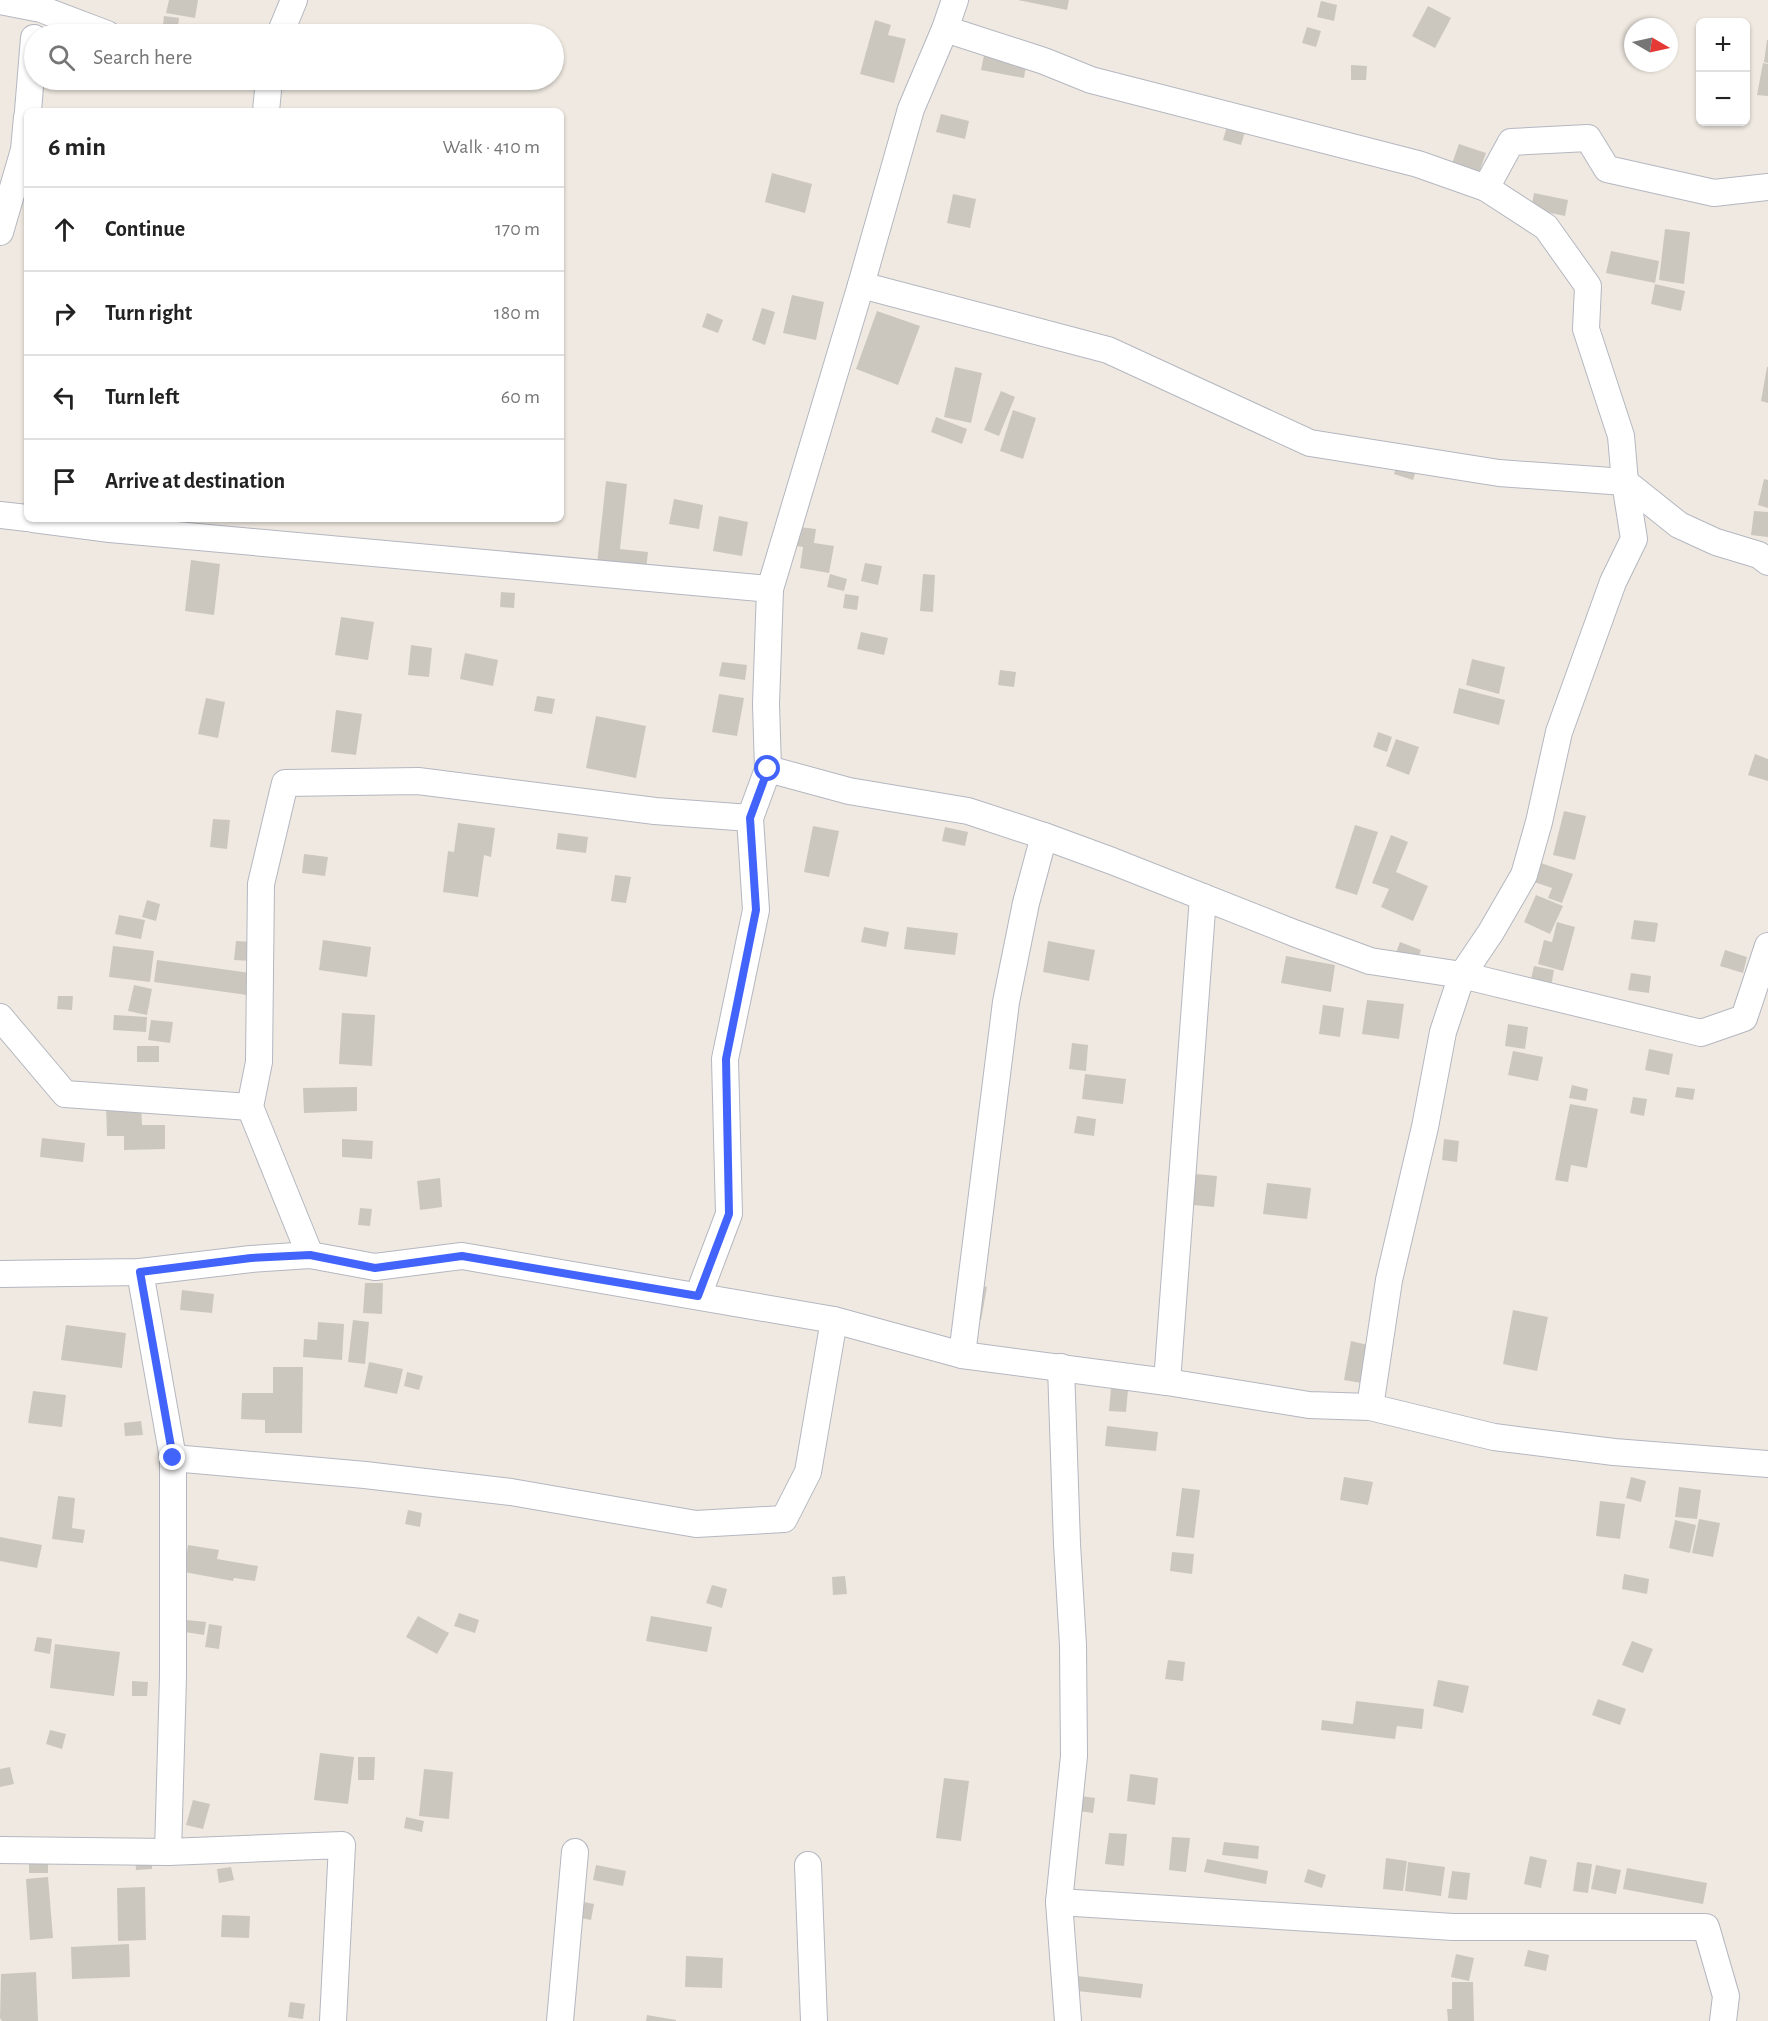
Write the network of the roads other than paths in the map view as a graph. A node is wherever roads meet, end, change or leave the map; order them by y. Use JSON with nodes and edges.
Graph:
{"nodes":[{"id":1,"x":294,"y":0,"type":"edge"},
{"id":2,"x":955,"y":0,"type":"edge"},
{"id":3,"x":0,"y":1,"type":"edge"},
{"id":4,"x":41,"y":4,"type":"edge"},
{"id":5,"x":37,"y":24,"type":"edge"},
{"id":6,"x":85,"y":24,"type":"edge"},
{"id":7,"x":284,"y":24,"type":"edge"},
{"id":8,"x":945,"y":28,"type":"junction"},
{"id":9,"x":30,"y":90,"type":"edge"},
{"id":10,"x":268,"y":90,"type":"edge"},
{"id":11,"x":28,"y":108,"type":"edge"},
{"id":12,"x":266,"y":108,"type":"edge"},
{"id":13,"x":24,"y":150,"type":"edge"},
{"id":14,"x":1768,"y":187,"type":"edge"},
{"id":15,"x":1486,"y":188,"type":"junction"},
{"id":16,"x":0,"y":232,"type":"edge"},
{"id":17,"x":861,"y":285,"type":"junction"},
{"id":18,"x":1625,"y":482,"type":"junction"},
{"id":19,"x":0,"y":515,"type":"edge"},
{"id":20,"x":24,"y":518,"type":"edge"},
{"id":21,"x":56,"y":522,"type":"edge"},
{"id":22,"x":1679,"y":525,"type":"junction"},
{"id":23,"x":189,"y":527,"type":"edge"},
{"id":24,"x":1634,"y":539,"type":"junction"},
{"id":25,"x":1765,"y":556,"type":"edge"},
{"id":26,"x":770,"y":589,"type":"junction"},
{"id":27,"x":768,"y":769,"type":"junction"},
{"id":28,"x":750,"y":818,"type":"junction"},
{"id":29,"x":1044,"y":836,"type":"junction"},
{"id":30,"x":1203,"y":897,"type":"junction"},
{"id":31,"x":1768,"y":946,"type":"edge"},
{"id":32,"x":1462,"y":975,"type":"junction"},
{"id":33,"x":0,"y":1017,"type":"edge"},
{"id":34,"x":250,"y":1107,"type":"junction"},
{"id":35,"x":310,"y":1255,"type":"junction"},
{"id":36,"x":140,"y":1272,"type":"junction"},
{"id":37,"x":0,"y":1274,"type":"edge"},
{"id":38,"x":698,"y":1296,"type":"junction"},
{"id":39,"x":834,"y":1320,"type":"junction"},
{"id":40,"x":962,"y":1355,"type":"junction"},
{"id":41,"x":1061,"y":1367,"type":"junction"},
{"id":42,"x":1167,"y":1382,"type":"junction"},
{"id":43,"x":1370,"y":1407,"type":"junction"},
{"id":44,"x":173,"y":1458,"type":"junction"},
{"id":45,"x":1768,"y":1464,"type":"edge"},
{"id":46,"x":0,"y":1850,"type":"edge"},
{"id":47,"x":168,"y":1852,"type":"junction"},
{"id":48,"x":574,"y":1852,"type":"dead end"},
{"id":49,"x":808,"y":1865,"type":"dead end"},
{"id":50,"x":1059,"y":1902,"type":"junction"},
{"id":51,"x":333,"y":2021,"type":"edge"},
{"id":52,"x":560,"y":2021,"type":"edge"},
{"id":53,"x":814,"y":2021,"type":"edge"},
{"id":54,"x":1068,"y":2021,"type":"edge"},
{"id":55,"x":1723,"y":2021,"type":"edge"}],
"edges":[{"from":1,"to":7,"type":"street"},
{"from":2,"to":8,"type":"street"},
{"from":3,"to":4,"type":"street"},
{"from":4,"to":5,"type":"street"},
{"from":4,"to":6,"type":"street"},
{"from":8,"to":15,"type":"street"},
{"from":8,"to":17,"type":"street"},
{"from":9,"to":11,"type":"street"},
{"from":10,"to":12,"type":"street"},
{"from":13,"to":16,"type":"street"},
{"from":14,"to":15,"type":"street"},
{"from":15,"to":18,"type":"street"},
{"from":17,"to":18,"type":"street"},
{"from":17,"to":26,"type":"street"},
{"from":18,"to":22,"type":"street"},
{"from":18,"to":24,"type":"street"},
{"from":19,"to":20,"type":"street"},
{"from":21,"to":23,"type":"street"},
{"from":22,"to":24,"type":"street"},
{"from":22,"to":25,"type":"street"},
{"from":23,"to":26,"type":"street"},
{"from":24,"to":32,"type":"street"},
{"from":26,"to":27,"type":"street"},
{"from":27,"to":28,"type":"street"},
{"from":27,"to":29,"type":"street"},
{"from":28,"to":34,"type":"street"},
{"from":28,"to":38,"type":"street"},
{"from":29,"to":30,"type":"street"},
{"from":29,"to":40,"type":"street"},
{"from":30,"to":32,"type":"street"},
{"from":30,"to":42,"type":"street"},
{"from":31,"to":32,"type":"street"},
{"from":32,"to":43,"type":"street"},
{"from":33,"to":34,"type":"street"},
{"from":34,"to":35,"type":"street"},
{"from":35,"to":36,"type":"street"},
{"from":35,"to":38,"type":"street"},
{"from":36,"to":37,"type":"street"},
{"from":36,"to":44,"type":"street"},
{"from":38,"to":39,"type":"street"},
{"from":39,"to":40,"type":"street"},
{"from":39,"to":44,"type":"street"},
{"from":40,"to":41,"type":"street"},
{"from":41,"to":42,"type":"street"},
{"from":41,"to":50,"type":"street"},
{"from":42,"to":43,"type":"street"},
{"from":43,"to":45,"type":"street"},
{"from":44,"to":47,"type":"street"},
{"from":46,"to":47,"type":"street"},
{"from":47,"to":51,"type":"street"},
{"from":48,"to":52,"type":"street"},
{"from":49,"to":53,"type":"street"},
{"from":50,"to":54,"type":"street"},
{"from":50,"to":55,"type":"street"}]}
